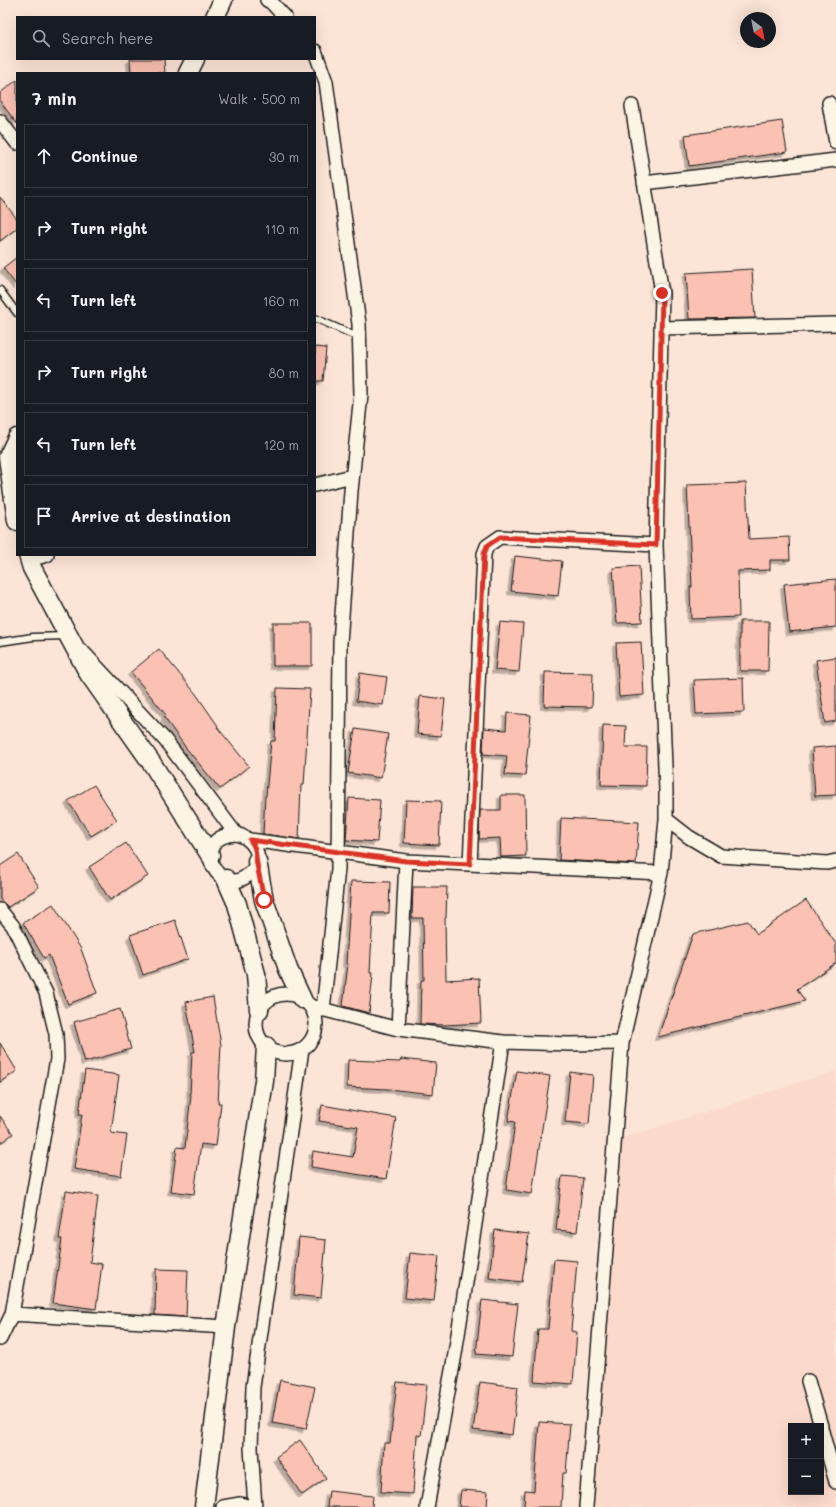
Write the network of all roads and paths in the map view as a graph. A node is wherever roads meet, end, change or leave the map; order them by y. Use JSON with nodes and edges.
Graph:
{"nodes":[{"id":1,"x":267,"y":0,"type":"edge"},
{"id":2,"x":284,"y":16,"type":"edge"},
{"id":3,"x":316,"y":54,"type":"edge"},
{"id":4,"x":194,"y":60,"type":"edge"},
{"id":5,"x":188,"y":72,"type":"edge"},
{"id":6,"x":829,"y":104,"type":"dead end"},
{"id":7,"x":632,"y":106,"type":"dead end"},
{"id":8,"x":0,"y":121,"type":"edge"},
{"id":9,"x":16,"y":142,"type":"edge"},
{"id":10,"x":836,"y":143,"type":"edge"},
{"id":11,"x":836,"y":160,"type":"edge"},
{"id":12,"x":644,"y":183,"type":"junction"},
{"id":13,"x":0,"y":290,"type":"edge"},
{"id":14,"x":16,"y":311,"type":"edge"},
{"id":15,"x":316,"y":318,"type":"edge"},
{"id":16,"x":836,"y":324,"type":"edge"},
{"id":17,"x":661,"y":328,"type":"junction"},
{"id":18,"x":360,"y":338,"type":"junction"},
{"id":19,"x":16,"y":440,"type":"edge"},
{"id":20,"x":352,"y":476,"type":"junction"},
{"id":21,"x":316,"y":485,"type":"edge"},
{"id":22,"x":16,"y":514,"type":"edge"},
{"id":23,"x":656,"y":545,"type":"junction"},
{"id":24,"x":29,"y":557,"type":"edge"},
{"id":25,"x":68,"y":636,"type":"junction"},
{"id":26,"x":0,"y":642,"type":"edge"},
{"id":27,"x":666,"y":819,"type":"junction"},
{"id":28,"x":236,"y":834,"type":"junction"},
{"id":29,"x":250,"y":840,"type":"junction"},
{"id":30,"x":337,"y":852,"type":"junction"},
{"id":31,"x":210,"y":855,"type":"junction"},
{"id":32,"x":257,"y":861,"type":"junction"},
{"id":33,"x":406,"y":861,"type":"junction"},
{"id":34,"x":836,"y":861,"type":"edge"},
{"id":35,"x":470,"y":864,"type":"junction"},
{"id":36,"x":661,"y":873,"type":"junction"},
{"id":37,"x":226,"y":879,"type":"junction"},
{"id":38,"x":0,"y":910,"type":"edge"},
{"id":39,"x":306,"y":1002,"type":"junction"},
{"id":40,"x":259,"y":1010,"type":"junction"},
{"id":41,"x":323,"y":1010,"type":"junction"},
{"id":42,"x":398,"y":1029,"type":"junction"},
{"id":43,"x":503,"y":1042,"type":"junction"},
{"id":44,"x":622,"y":1043,"type":"junction"},
{"id":45,"x":266,"y":1046,"type":"junction"},
{"id":46,"x":302,"y":1049,"type":"junction"},
{"id":47,"x":6,"y":1320,"type":"edge"},
{"id":48,"x":226,"y":1327,"type":"junction"},
{"id":49,"x":0,"y":1339,"type":"edge"},
{"id":50,"x":808,"y":1382,"type":"dead end"},
{"id":51,"x":820,"y":1423,"type":"edge"},
{"id":52,"x":824,"y":1438,"type":"edge"},
{"id":53,"x":836,"y":1482,"type":"edge"},
{"id":54,"x":204,"y":1507,"type":"edge"},
{"id":55,"x":223,"y":1507,"type":"edge"},
{"id":56,"x":251,"y":1507,"type":"edge"},
{"id":57,"x":255,"y":1507,"type":"edge"},
{"id":58,"x":427,"y":1507,"type":"edge"},
{"id":59,"x":586,"y":1507,"type":"edge"}],
"edges":[{"from":1,"to":2,"type":"street"},
{"from":3,"to":18,"type":"street"},
{"from":4,"to":5,"type":"main road"},
{"from":6,"to":10,"type":"street"},
{"from":7,"to":12,"type":"street"},
{"from":8,"to":9,"type":"street"},
{"from":11,"to":12,"type":"street"},
{"from":12,"to":17,"type":"street"},
{"from":13,"to":14,"type":"lane"},
{"from":15,"to":18,"type":"lane"},
{"from":16,"to":17,"type":"street"},
{"from":17,"to":23,"type":"street"},
{"from":18,"to":20,"type":"street"},
{"from":19,"to":22,"type":"main road"},
{"from":20,"to":21,"type":"street"},
{"from":20,"to":30,"type":"street"},
{"from":23,"to":27,"type":"street"},
{"from":23,"to":35,"type":"street"},
{"from":24,"to":25,"type":"main road"},
{"from":25,"to":26,"type":"lane"},
{"from":25,"to":28,"type":"street"},
{"from":25,"to":31,"type":"main road"},
{"from":27,"to":34,"type":"street"},
{"from":27,"to":36,"type":"street"},
{"from":28,"to":29,"type":"street"},
{"from":28,"to":31,"type":"street"},
{"from":29,"to":30,"type":"street"},
{"from":29,"to":32,"type":"street"},
{"from":30,"to":33,"type":"street"},
{"from":30,"to":41,"type":"street"},
{"from":31,"to":37,"type":"street"},
{"from":32,"to":37,"type":"street"},
{"from":32,"to":39,"type":"main road"},
{"from":33,"to":35,"type":"street"},
{"from":33,"to":42,"type":"street"},
{"from":35,"to":36,"type":"street"},
{"from":36,"to":44,"type":"street"},
{"from":37,"to":40,"type":"main road"},
{"from":38,"to":47,"type":"street"},
{"from":39,"to":40,"type":"street"},
{"from":39,"to":41,"type":"street"},
{"from":39,"to":46,"type":"street"},
{"from":40,"to":45,"type":"street"},
{"from":41,"to":42,"type":"street"},
{"from":42,"to":43,"type":"street"},
{"from":43,"to":44,"type":"street"},
{"from":43,"to":58,"type":"street"},
{"from":44,"to":59,"type":"street"},
{"from":45,"to":46,"type":"street"},
{"from":45,"to":48,"type":"main road"},
{"from":46,"to":57,"type":"street"},
{"from":47,"to":48,"type":"street"},
{"from":47,"to":49,"type":"street"},
{"from":48,"to":54,"type":"main road"},
{"from":50,"to":51,"type":"street"},
{"from":52,"to":53,"type":"street"},
{"from":55,"to":56,"type":"street"}]}
